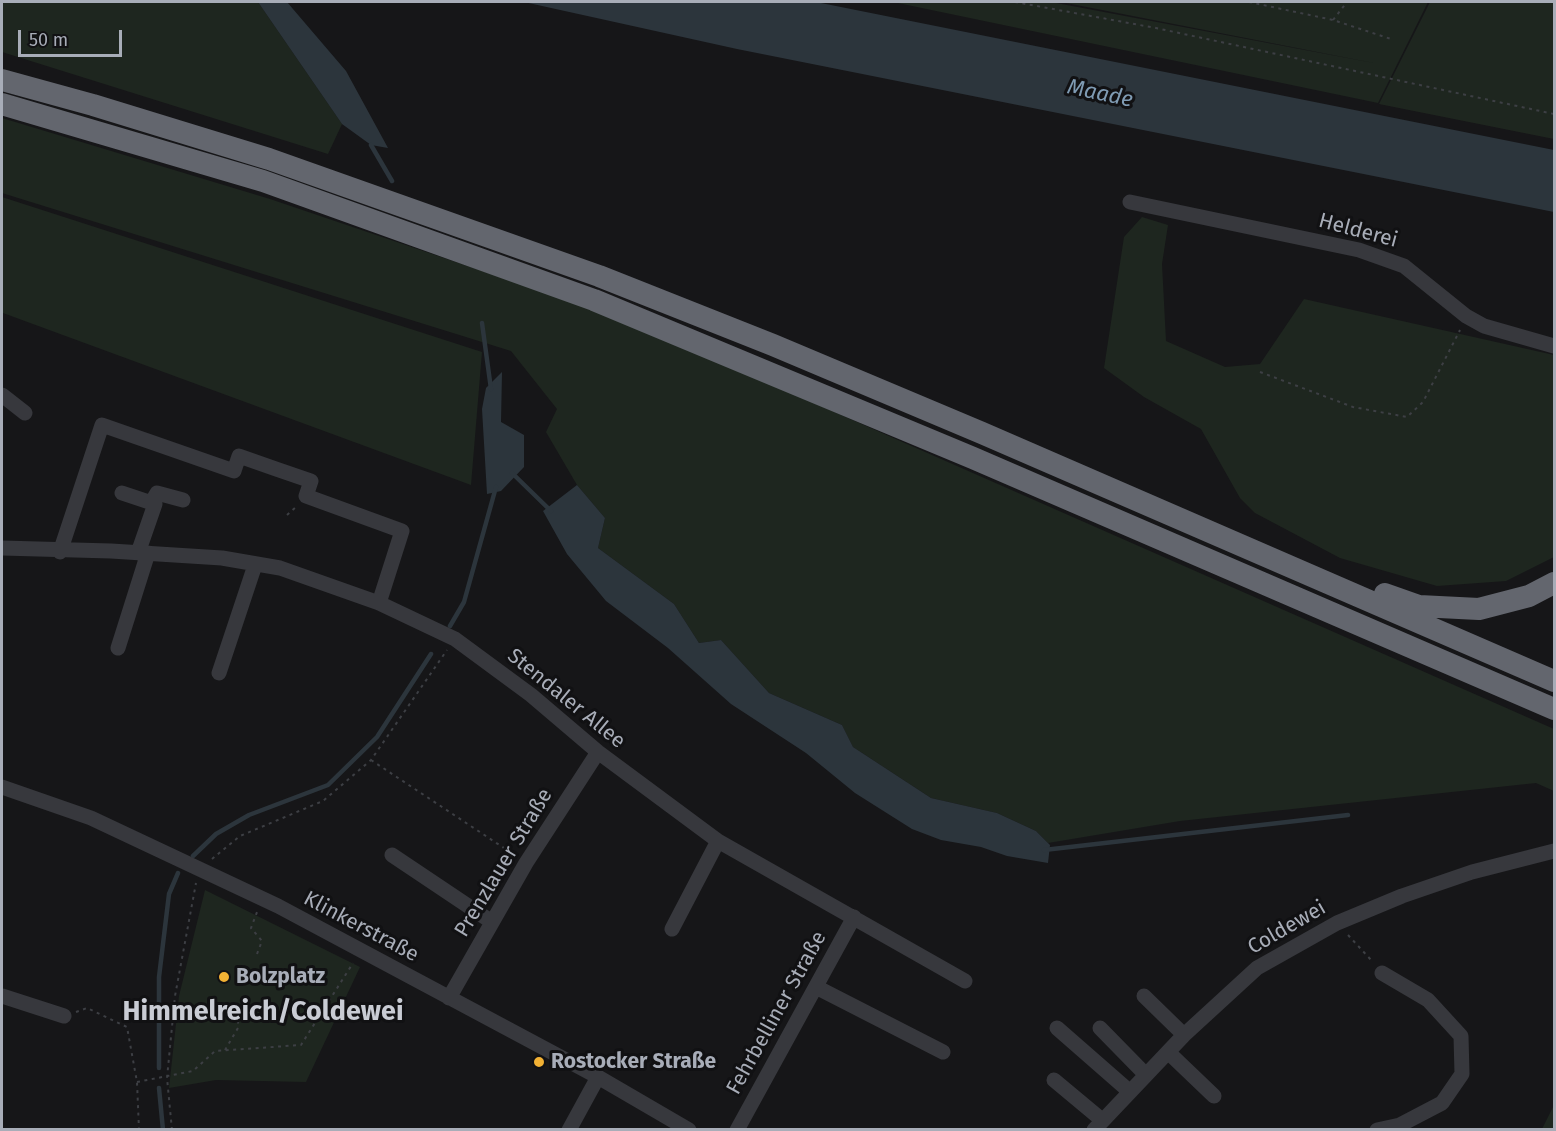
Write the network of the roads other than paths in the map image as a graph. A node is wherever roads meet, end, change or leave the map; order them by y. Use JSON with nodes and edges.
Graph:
{"nodes":[{"id":1,"x":2,"y":80,"type":"edge"},
{"id":2,"x":2,"y":104,"type":"edge"},
{"id":3,"x":1130,"y":202,"type":"dead end"},
{"id":4,"x":1554,"y":346,"type":"edge"},
{"id":5,"x":2,"y":396,"type":"edge"},
{"id":6,"x":25,"y":413,"type":"dead end"},
{"id":7,"x":123,"y":493,"type":"dead end"},
{"id":8,"x":183,"y":500,"type":"dead end"},
{"id":9,"x":151,"y":503,"type":"junction"},
{"id":10,"x":2,"y":548,"type":"edge"},
{"id":11,"x":60,"y":552,"type":"junction"},
{"id":12,"x":143,"y":553,"type":"junction"},
{"id":13,"x":255,"y":565,"type":"junction"},
{"id":14,"x":1554,"y":583,"type":"edge"},
{"id":15,"x":1329,"y":585,"type":"junction"},
{"id":16,"x":379,"y":603,"type":"junction"},
{"id":17,"x":118,"y":648,"type":"dead end"},
{"id":18,"x":219,"y":673,"type":"dead end"},
{"id":19,"x":1554,"y":681,"type":"edge"},
{"id":20,"x":1554,"y":709,"type":"edge"},
{"id":21,"x":598,"y":752,"type":"junction"},
{"id":22,"x":2,"y":788,"type":"edge"},
{"id":23,"x":718,"y":841,"type":"junction"},
{"id":24,"x":1554,"y":850,"type":"edge"},
{"id":25,"x":392,"y":855,"type":"dead end"},
{"id":26,"x":854,"y":917,"type":"junction"},
{"id":27,"x":492,"y":922,"type":"junction"},
{"id":28,"x":672,"y":929,"type":"dead end"},
{"id":29,"x":1382,"y":972,"type":"road end"},
{"id":30,"x":966,"y":981,"type":"dead end"},
{"id":31,"x":816,"y":987,"type":"junction"},
{"id":32,"x":2,"y":996,"type":"edge"},
{"id":33,"x":1144,"y":996,"type":"dead end"},
{"id":34,"x":449,"y":998,"type":"junction"},
{"id":35,"x":64,"y":1016,"type":"road end"},
{"id":36,"x":1057,"y":1028,"type":"dead end"},
{"id":37,"x":1100,"y":1028,"type":"dead end"},
{"id":38,"x":1184,"y":1035,"type":"junction"},
{"id":39,"x":943,"y":1052,"type":"dead end"},
{"id":40,"x":1168,"y":1052,"type":"junction"},
{"id":41,"x":1145,"y":1074,"type":"junction"},
{"id":42,"x":598,"y":1077,"type":"junction"},
{"id":43,"x":1054,"y":1080,"type":"dead end"},
{"id":44,"x":1129,"y":1091,"type":"junction"},
{"id":45,"x":1214,"y":1096,"type":"dead end"},
{"id":46,"x":1098,"y":1125,"type":"edge"},
{"id":47,"x":569,"y":1130,"type":"edge"},
{"id":48,"x":689,"y":1130,"type":"edge"},
{"id":49,"x":737,"y":1130,"type":"edge"},
{"id":50,"x":1377,"y":1130,"type":"edge"}],
"edges":[{"from":1,"to":15,"type":"highway"},
{"from":2,"to":20,"type":"highway"},
{"from":3,"to":4,"type":"street","name":"Helderei"},
{"from":5,"to":6,"type":"street"},
{"from":7,"to":9,"type":"street"},
{"from":8,"to":9,"type":"street"},
{"from":9,"to":12,"type":"street"},
{"from":10,"to":11,"type":"street","name":"Stendaler Allee"},
{"from":11,"to":12,"type":"street","name":"Stendaler Allee"},
{"from":11,"to":16,"type":"street"},
{"from":12,"to":13,"type":"street","name":"Stendaler Allee"},
{"from":12,"to":17,"type":"street"},
{"from":13,"to":16,"type":"street","name":"Stendaler Allee"},
{"from":13,"to":18,"type":"street"},
{"from":14,"to":15,"type":"highway"},
{"from":15,"to":19,"type":"highway"},
{"from":16,"to":21,"type":"street","name":"Stendaler Allee"},
{"from":21,"to":23,"type":"street","name":"Stendaler Allee"},
{"from":21,"to":27,"type":"street","name":"Prenzlauer Straße"},
{"from":22,"to":34,"type":"street","name":"Klinkerstraße"},
{"from":23,"to":26,"type":"street","name":"Stendaler Allee"},
{"from":23,"to":28,"type":"street"},
{"from":24,"to":38,"type":"street","name":"Coldewei"},
{"from":25,"to":27,"type":"street"},
{"from":26,"to":30,"type":"street","name":"Stendaler Allee"},
{"from":26,"to":31,"type":"street","name":"Fehrbelliner Straße"},
{"from":27,"to":34,"type":"street","name":"Prenzlauer Straße"},
{"from":29,"to":50,"type":"street"},
{"from":31,"to":39,"type":"street"},
{"from":31,"to":49,"type":"street","name":"Fehrbelliner Straße"},
{"from":32,"to":35,"type":"street"},
{"from":33,"to":38,"type":"street"},
{"from":34,"to":42,"type":"street","name":"Klinkerstraße"},
{"from":36,"to":44,"type":"street"},
{"from":37,"to":41,"type":"street"},
{"from":38,"to":40,"type":"street","name":"Coldewei"},
{"from":40,"to":41,"type":"street","name":"Coldewei"},
{"from":40,"to":45,"type":"street"},
{"from":41,"to":44,"type":"street","name":"Coldewei"},
{"from":42,"to":47,"type":"street"},
{"from":42,"to":48,"type":"street","name":"Klinkerstraße"},
{"from":43,"to":46,"type":"street"},
{"from":44,"to":46,"type":"street","name":"Coldewei"}]}
